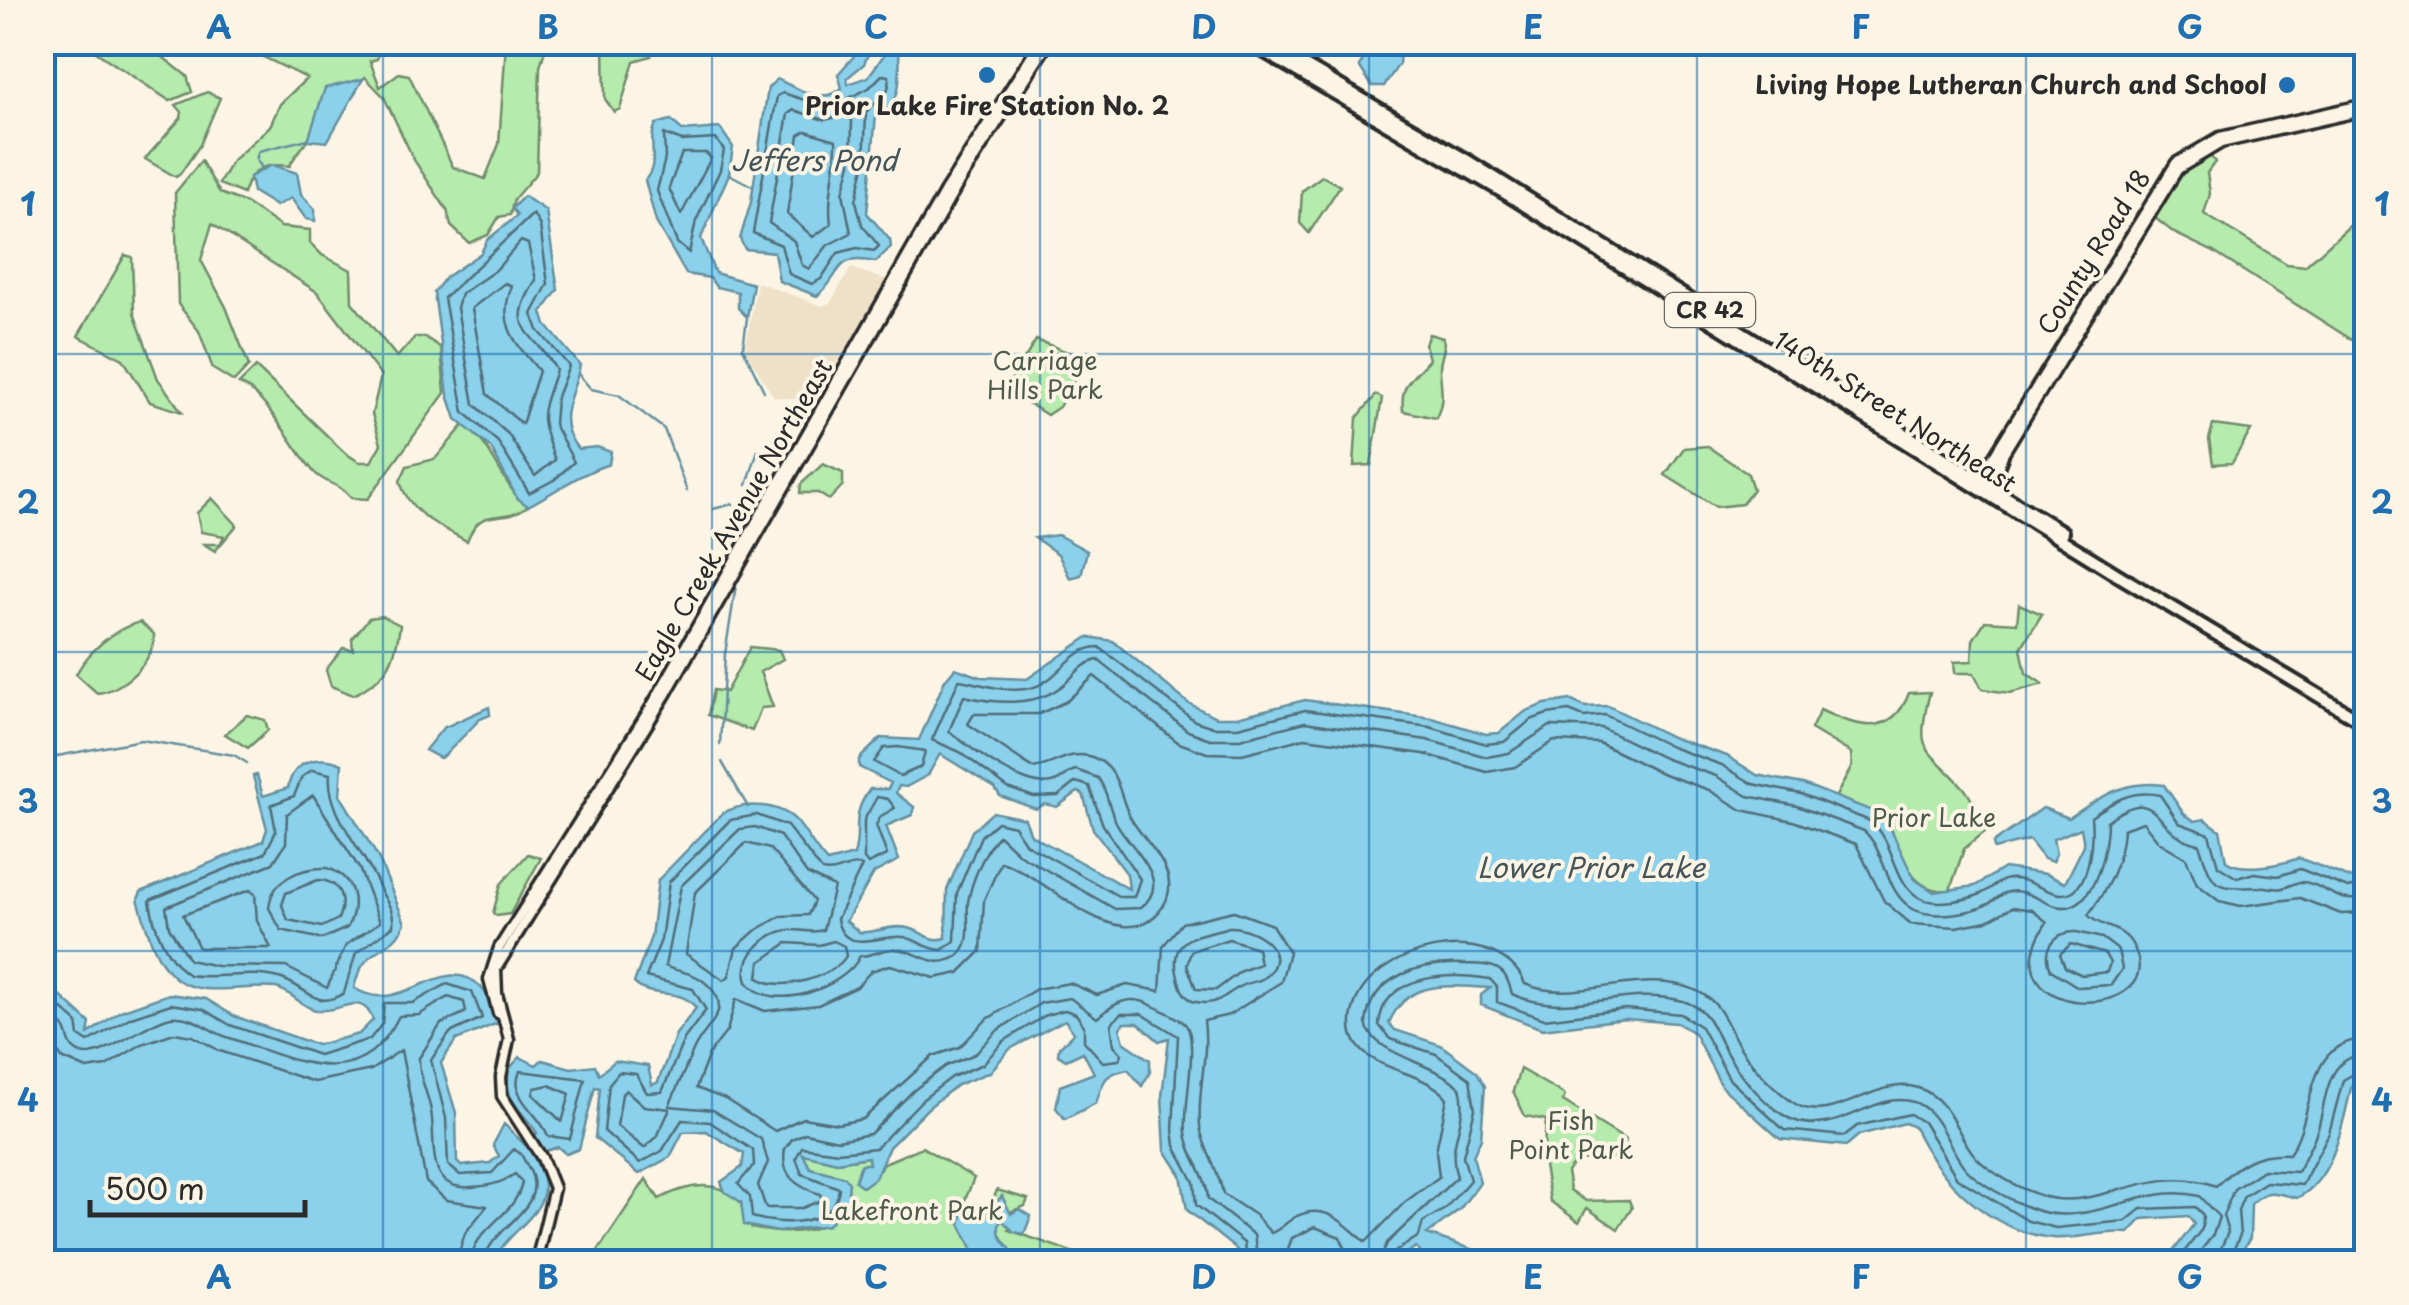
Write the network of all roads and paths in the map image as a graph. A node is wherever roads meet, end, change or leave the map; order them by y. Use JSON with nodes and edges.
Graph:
{"nodes":[{"id":1,"x":1040,"y":42,"type":"edge"},
{"id":2,"x":1049,"y":42,"type":"edge"},
{"id":3,"x":1248,"y":42,"type":"edge"},
{"id":4,"x":1264,"y":42,"type":"edge"},
{"id":5,"x":2366,"y":107,"type":"edge"},
{"id":6,"x":2139,"y":216,"type":"junction"},
{"id":7,"x":2137,"y":231,"type":"junction"},
{"id":8,"x":2002,"y":455,"type":"junction"},
{"id":9,"x":1980,"y":484,"type":"junction"},
{"id":10,"x":2014,"y":500,"type":"junction"},
{"id":11,"x":2366,"y":720,"type":"edge"},
{"id":12,"x":627,"y":745,"type":"junction"},
{"id":13,"x":614,"y":778,"type":"junction"},
{"id":14,"x":504,"y":1020,"type":"junction"},
{"id":15,"x":536,"y":1262,"type":"edge"}],
"edges":[{"from":1,"to":12,"type":"main road","name":"Eagle Creek Avenue Northeast"},
{"from":2,"to":13,"type":"main road","name":"Eagle Creek Avenue Northeast"},
{"from":3,"to":9,"type":"highway","name":"140th Street Northeast","number":"CR 42"},
{"from":4,"to":9,"type":"highway","name":"140th Street Northeast","number":"CR 42"},
{"from":5,"to":6,"type":"main road","name":"County Road 18"},
{"from":5,"to":7,"type":"main road","name":"County Road 18"},
{"from":6,"to":7,"type":"main road"},
{"from":6,"to":9,"type":"main road","name":"County Road 18"},
{"from":7,"to":8,"type":"main road","name":"County Road 18"},
{"from":8,"to":9,"type":"main road","name":"County Road 18"},
{"from":8,"to":10,"type":"highway"},
{"from":9,"to":10,"type":"highway","name":"140th Street Northeast","number":"CR 42"},
{"from":9,"to":11,"type":"highway","name":"140th Street Northeast","number":"CR 42"},
{"from":10,"to":11,"type":"highway","name":"140th Street Northeast","number":"CR 42"},
{"from":12,"to":13,"type":"main road"},
{"from":12,"to":14,"type":"main road","name":"Eagle Creek Avenue Northeast"},
{"from":13,"to":14,"type":"main road","name":"Eagle Creek Avenue Northeast"},
{"from":14,"to":15,"type":"main road","name":"Eagle Creek Avenue Northeast"}]}
